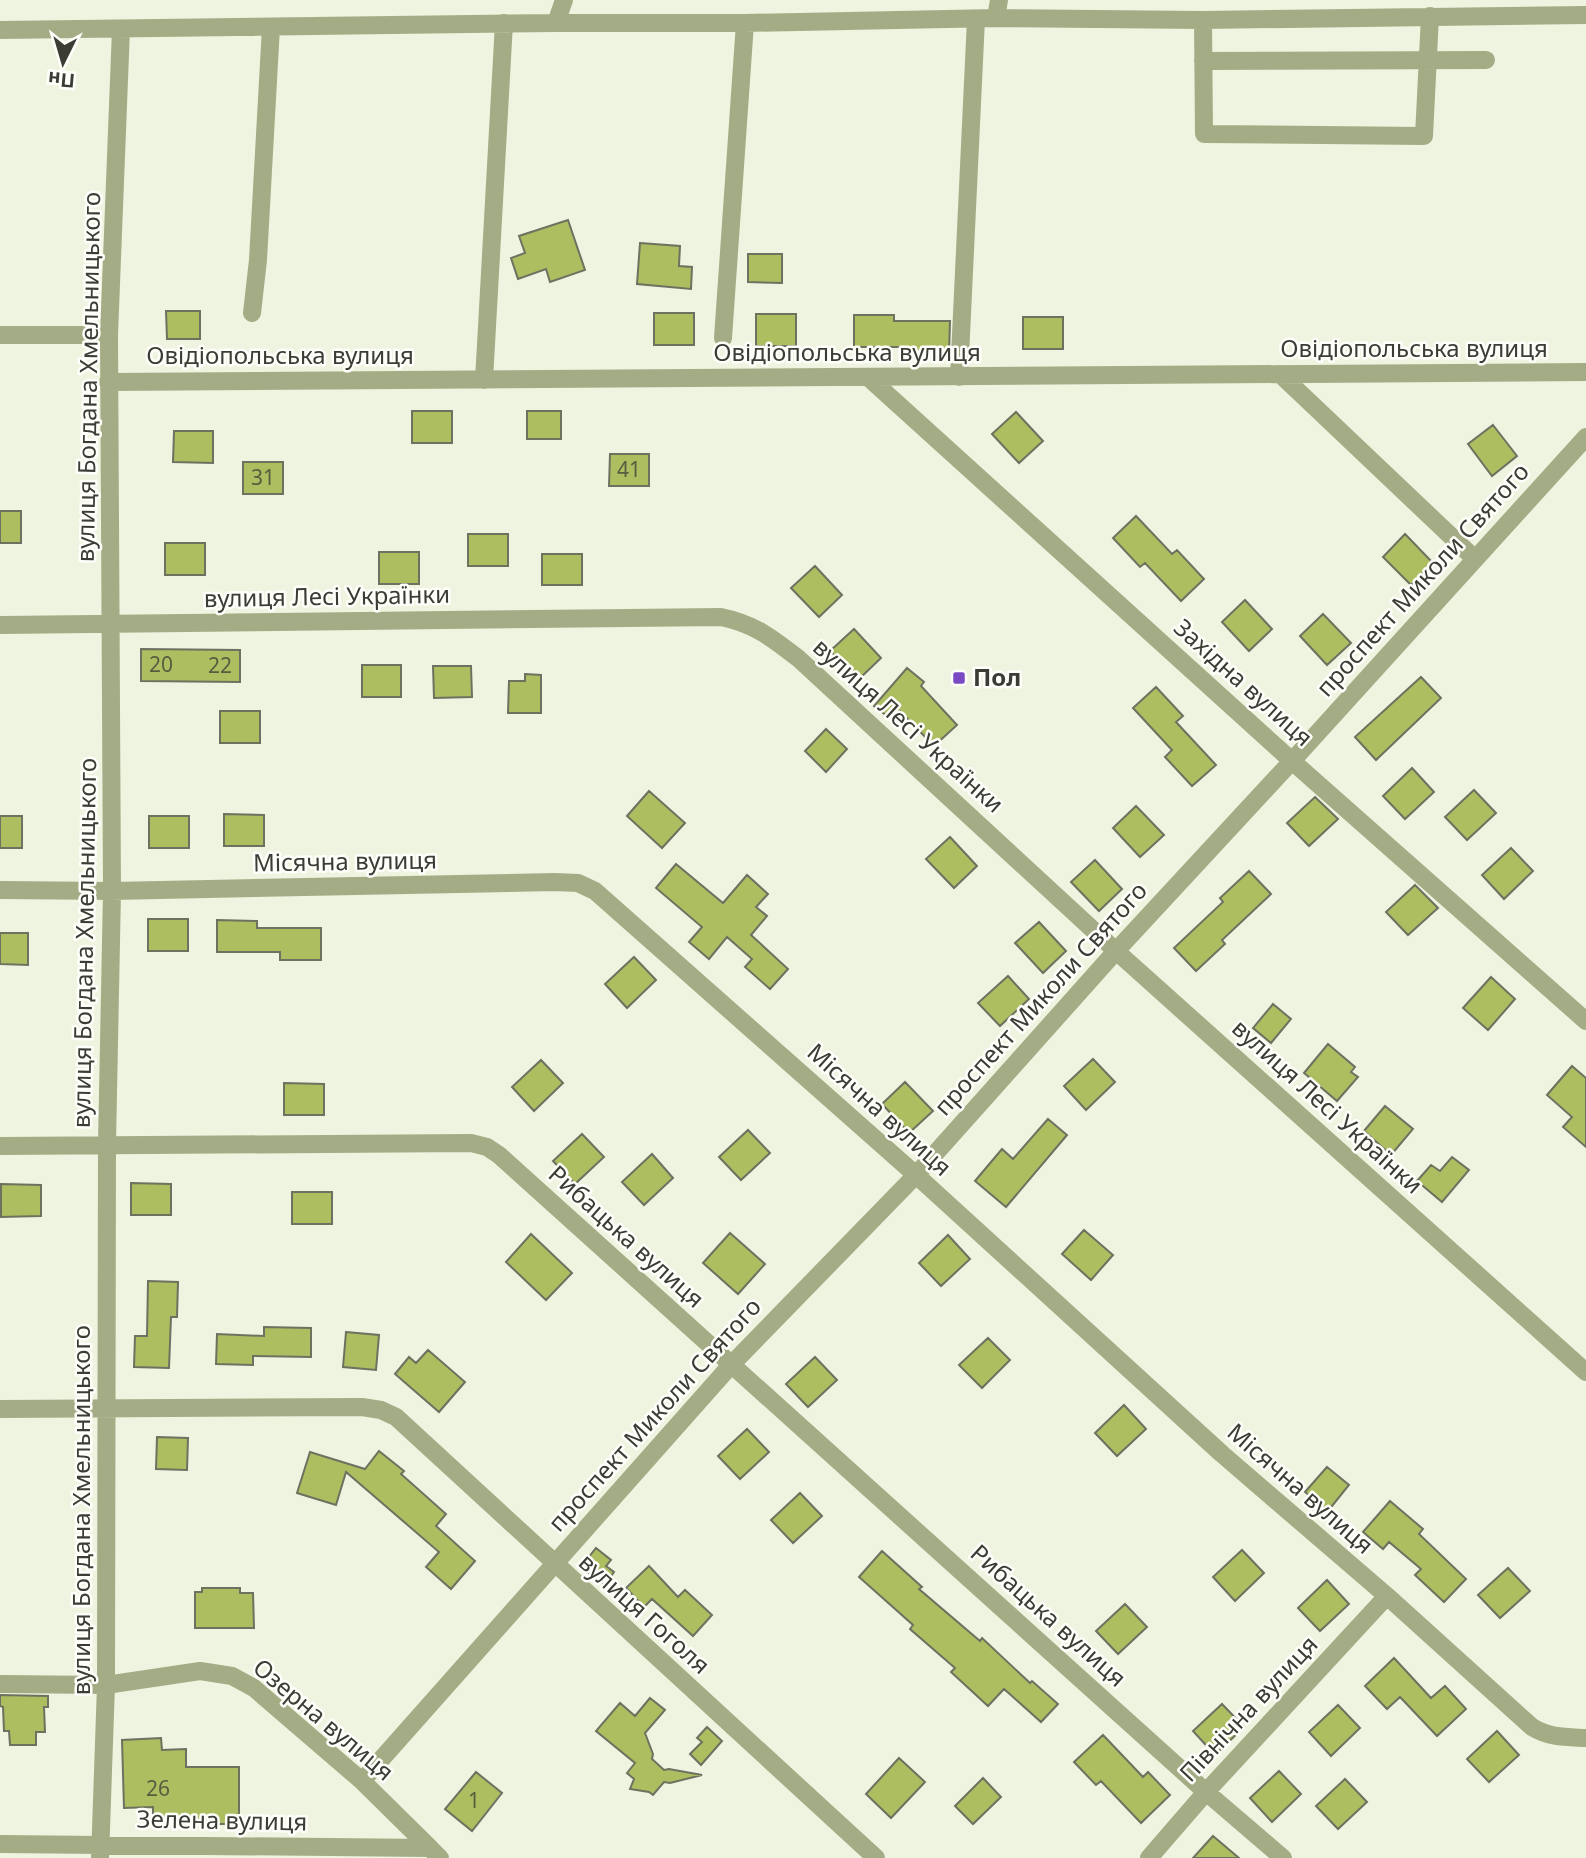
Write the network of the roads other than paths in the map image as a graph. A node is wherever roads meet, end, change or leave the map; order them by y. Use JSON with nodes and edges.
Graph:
{"nodes":[{"id":1,"x":564,"y":0,"type":"edge"},
{"id":2,"x":999,"y":0,"type":"edge"},
{"id":3,"x":1528,"y":8,"type":"edge"},
{"id":4,"x":1586,"y":15,"type":"edge"},
{"id":5,"x":1430,"y":16,"type":"junction"},
{"id":6,"x":996,"y":18,"type":"junction"},
{"id":7,"x":976,"y":19,"type":"junction"},
{"id":8,"x":1203,"y":20,"type":"junction"},
{"id":9,"x":504,"y":23,"type":"junction"},
{"id":10,"x":556,"y":23,"type":"junction"},
{"id":11,"x":745,"y":23,"type":"junction"},
{"id":12,"x":271,"y":27,"type":"junction"},
{"id":13,"x":121,"y":29,"type":"junction"},
{"id":14,"x":0,"y":30,"type":"edge"},
{"id":15,"x":1428,"y":60,"type":"junction"},
{"id":16,"x":1486,"y":60,"type":"dead end"},
{"id":17,"x":1203,"y":61,"type":"junction"},
{"id":18,"x":252,"y":313,"type":"dead end"},
{"id":19,"x":0,"y":335,"type":"edge"},
{"id":20,"x":109,"y":335,"type":"junction"},
{"id":21,"x":723,"y":338,"type":"dead end"},
{"id":22,"x":1586,"y":372,"type":"edge"},
{"id":23,"x":1280,"y":374,"type":"junction"},
{"id":24,"x":959,"y":377,"type":"junction"},
{"id":25,"x":869,"y":378,"type":"junction"},
{"id":26,"x":484,"y":380,"type":"junction"},
{"id":27,"x":108,"y":382,"type":"junction"},
{"id":28,"x":1586,"y":437,"type":"edge"},
{"id":29,"x":1475,"y":559,"type":"junction"},
{"id":30,"x":112,"y":624,"type":"junction"},
{"id":31,"x":0,"y":625,"type":"edge"},
{"id":32,"x":1292,"y":761,"type":"junction"},
{"id":33,"x":0,"y":890,"type":"edge"},
{"id":34,"x":112,"y":891,"type":"junction"},
{"id":35,"x":1116,"y":951,"type":"junction"},
{"id":36,"x":1586,"y":1021,"type":"edge"},
{"id":37,"x":107,"y":1144,"type":"junction"},
{"id":38,"x":0,"y":1146,"type":"edge"},
{"id":39,"x":916,"y":1175,"type":"junction"},
{"id":40,"x":731,"y":1364,"type":"junction"},
{"id":41,"x":1586,"y":1372,"type":"edge"},
{"id":42,"x":0,"y":1409,"type":"edge"},
{"id":43,"x":108,"y":1409,"type":"junction"},
{"id":44,"x":553,"y":1563,"type":"junction"},
{"id":45,"x":1387,"y":1596,"type":"junction"},
{"id":46,"x":0,"y":1684,"type":"edge"},
{"id":47,"x":106,"y":1685,"type":"junction"},
{"id":48,"x":1586,"y":1738,"type":"edge"},
{"id":49,"x":362,"y":1781,"type":"junction"},
{"id":50,"x":1206,"y":1792,"type":"junction"},
{"id":51,"x":0,"y":1844,"type":"edge"},
{"id":52,"x":100,"y":1851,"type":"edge"},
{"id":53,"x":384,"y":1853,"type":"edge"},
{"id":54,"x":435,"y":1853,"type":"edge"},
{"id":55,"x":876,"y":1858,"type":"edge"},
{"id":56,"x":1149,"y":1858,"type":"edge"},
{"id":57,"x":1283,"y":1858,"type":"edge"}],
"edges":[{"from":1,"to":10,"type":"street"},
{"from":2,"to":6,"type":"street"},
{"from":3,"to":4,"type":"street"},
{"from":3,"to":5,"type":"street"},
{"from":5,"to":8,"type":"street"},
{"from":5,"to":15,"type":"street"},
{"from":6,"to":7,"type":"street"},
{"from":6,"to":8,"type":"street"},
{"from":7,"to":11,"type":"street"},
{"from":7,"to":24,"type":"street"},
{"from":8,"to":17,"type":"street"},
{"from":9,"to":10,"type":"street"},
{"from":9,"to":12,"type":"street"},
{"from":9,"to":26,"type":"street"},
{"from":10,"to":11,"type":"street"},
{"from":11,"to":21,"type":"street"},
{"from":12,"to":13,"type":"street"},
{"from":12,"to":18,"type":"street"},
{"from":13,"to":14,"type":"street"},
{"from":13,"to":20,"type":"street","name":"вулиця Богдана Хмельницького"},
{"from":15,"to":16,"type":"street"},
{"from":15,"to":17,"type":"street"},
{"from":15,"to":17,"type":"street"},
{"from":19,"to":20,"type":"street"},
{"from":20,"to":27,"type":"street","name":"вулиця Богдана Хмельницького"},
{"from":22,"to":23,"type":"street","name":"Овідіопольська вулиця"},
{"from":23,"to":24,"type":"street","name":"Овідіопольська вулиця"},
{"from":23,"to":29,"type":"street"},
{"from":24,"to":25,"type":"street","name":"Овідіопольська вулиця"},
{"from":25,"to":26,"type":"street","name":"Овідіопольська вулиця"},
{"from":25,"to":32,"type":"street","name":"Західна вулиця"},
{"from":26,"to":27,"type":"street","name":"Овідіопольська вулиця"},
{"from":27,"to":30,"type":"street","name":"вулиця Богдана Хмельницького"},
{"from":28,"to":29,"type":"street","name":"проспект Миколи Святого"},
{"from":29,"to":32,"type":"street","name":"проспект Миколи Святого"},
{"from":30,"to":31,"type":"street","name":"вулиця Лесі Українки"},
{"from":30,"to":34,"type":"street","name":"вулиця Богдана Хмельницького"},
{"from":30,"to":35,"type":"street","name":"вулиця Лесі Українки"},
{"from":32,"to":35,"type":"street","name":"проспект Миколи Святого"},
{"from":32,"to":36,"type":"street","name":"Західна вулиця"},
{"from":33,"to":34,"type":"street","name":"Місячна вулиця"},
{"from":34,"to":37,"type":"street","name":"вулиця Богдана Хмельницького"},
{"from":34,"to":39,"type":"street","name":"Місячна вулиця"},
{"from":35,"to":39,"type":"street","name":"проспект Миколи Святого"},
{"from":35,"to":41,"type":"street","name":"вулиця Лесі Українки"},
{"from":37,"to":38,"type":"street","name":"Рибацька вулиця"},
{"from":37,"to":40,"type":"street","name":"Рибацька вулиця"},
{"from":37,"to":43,"type":"street","name":"вулиця Богдана Хмельницького"},
{"from":39,"to":40,"type":"street","name":"проспект Миколи Святого"},
{"from":39,"to":45,"type":"street","name":"Місячна вулиця"},
{"from":40,"to":44,"type":"street","name":"проспект Миколи Святого"},
{"from":40,"to":50,"type":"street","name":"Рибацька вулиця"},
{"from":42,"to":43,"type":"street","name":"вулиця Гоголя"},
{"from":43,"to":44,"type":"street","name":"вулиця Гоголя"},
{"from":43,"to":47,"type":"street","name":"вулиця Богдана Хмельницького"},
{"from":44,"to":49,"type":"street","name":"проспект Миколи Святого"},
{"from":44,"to":55,"type":"street","name":"вулиця Гоголя"},
{"from":45,"to":48,"type":"street","name":"Місячна вулиця"},
{"from":45,"to":50,"type":"street","name":"Північна вулиця"},
{"from":46,"to":47,"type":"street","name":"Озерна вулиця"},
{"from":47,"to":49,"type":"street","name":"Озерна вулиця"},
{"from":47,"to":52,"type":"street","name":"вулиця Богдана Хмельницького"},
{"from":49,"to":54,"type":"street","name":"Озерна вулиця"},
{"from":50,"to":56,"type":"street","name":"Північна вулиця"},
{"from":50,"to":57,"type":"street","name":"Рибацька вулиця"},
{"from":51,"to":52,"type":"street","name":"Зелена вулиця"},
{"from":52,"to":53,"type":"street","name":"Зелена вулиця"},
{"from":53,"to":54,"type":"street","name":"Зелена вулиця"}]}
